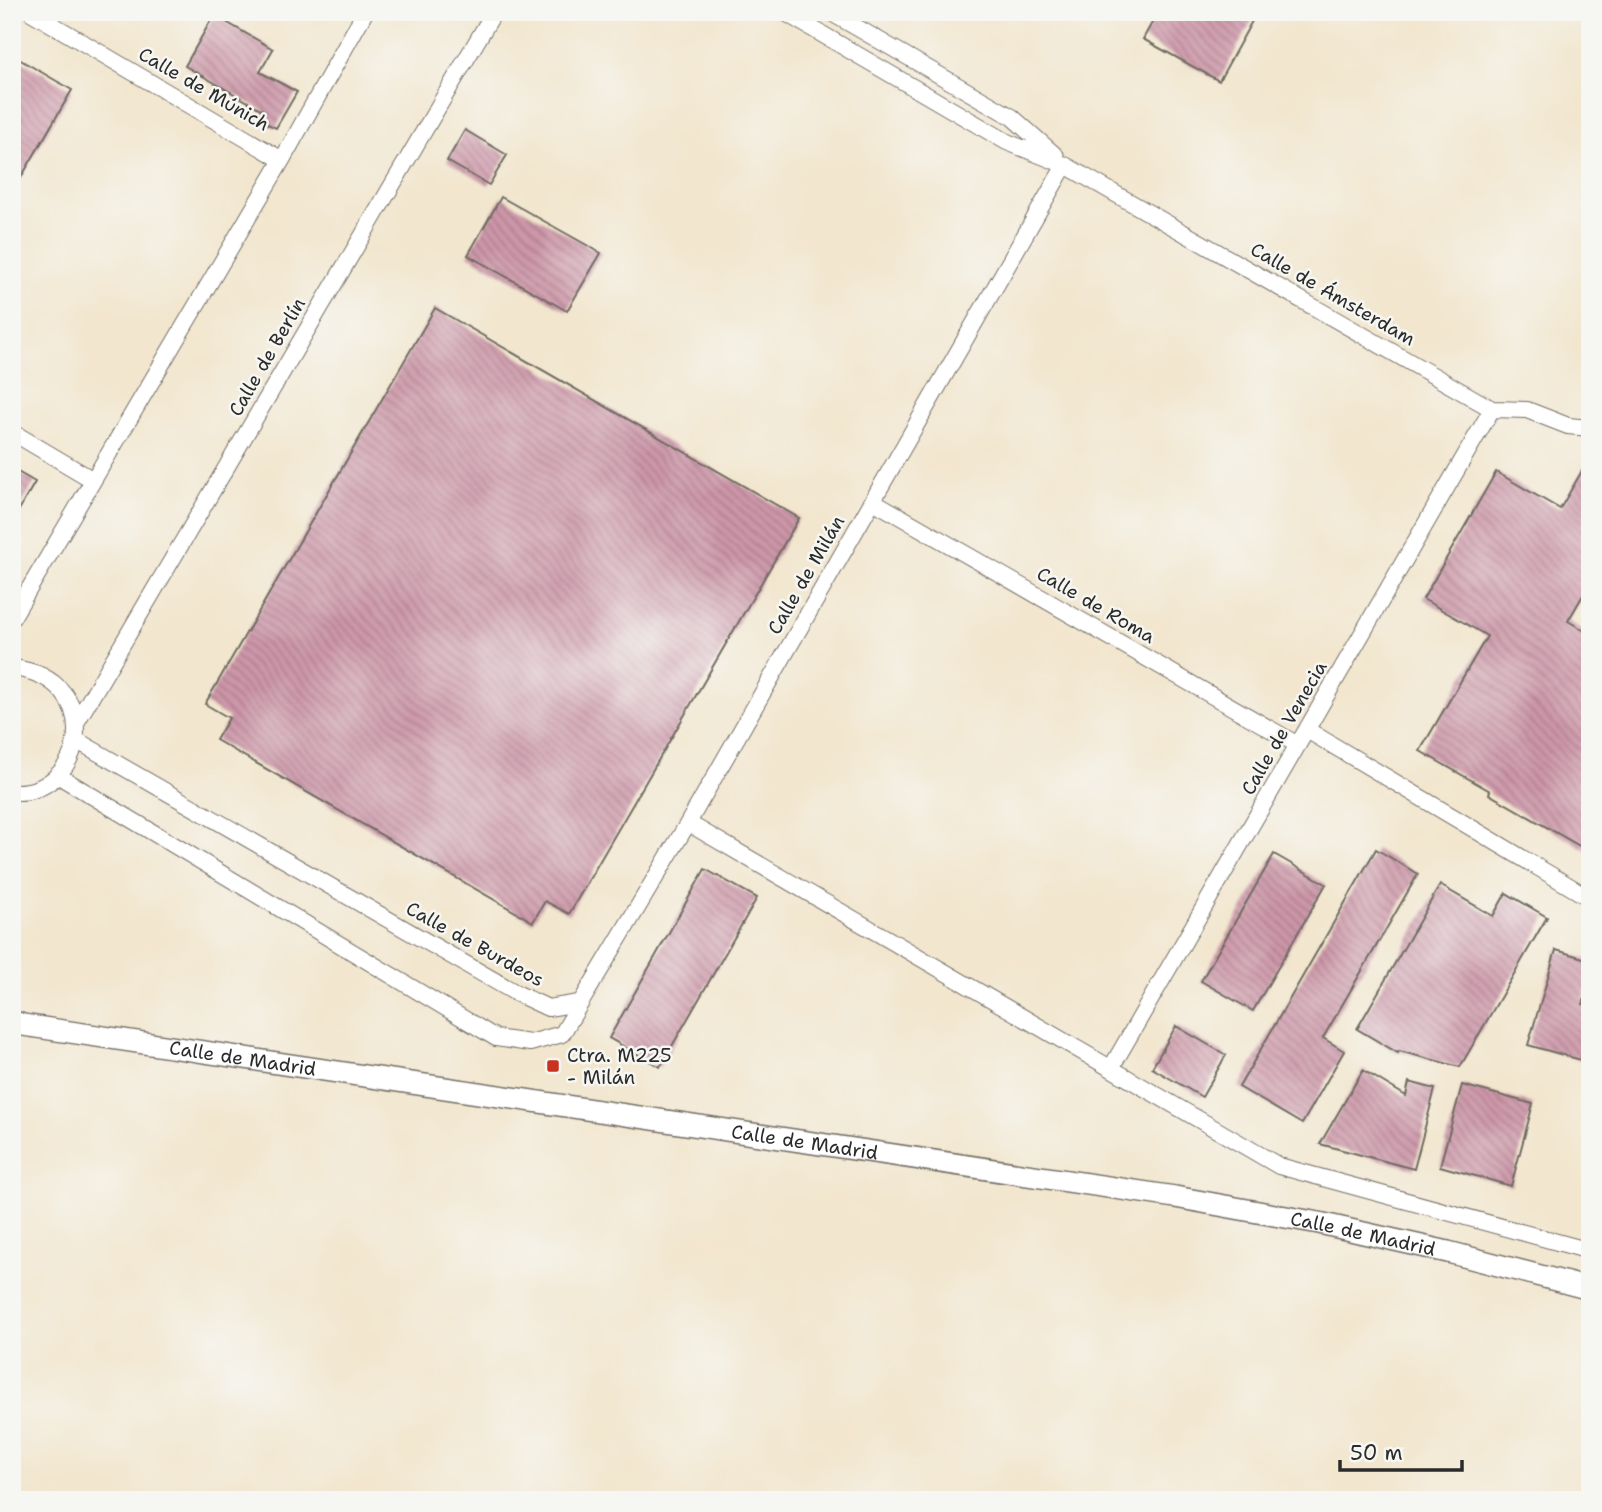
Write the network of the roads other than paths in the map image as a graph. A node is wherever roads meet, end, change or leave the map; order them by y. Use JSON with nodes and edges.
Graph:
{"nodes":[{"id":1,"x":32,"y":12,"type":"edge"},
{"id":2,"x":365,"y":12,"type":"edge"},
{"id":3,"x":494,"y":12,"type":"edge"},
{"id":4,"x":784,"y":12,"type":"edge"},
{"id":5,"x":830,"y":12,"type":"edge"},
{"id":6,"x":282,"y":160,"type":"junction"},
{"id":7,"x":1065,"y":165,"type":"junction"},
{"id":8,"x":1492,"y":409,"type":"junction"},
{"id":9,"x":1590,"y":428,"type":"edge"},
{"id":10,"x":12,"y":432,"type":"edge"},
{"id":11,"x":93,"y":480,"type":"junction"},
{"id":12,"x":873,"y":500,"type":"junction"},
{"id":13,"x":12,"y":618,"type":"edge"},
{"id":14,"x":12,"y":668,"type":"edge"},
{"id":15,"x":1307,"y":730,"type":"junction"},
{"id":16,"x":76,"y":732,"type":"junction"},
{"id":17,"x":1298,"y":745,"type":"junction"},
{"id":18,"x":57,"y":775,"type":"junction"},
{"id":19,"x":12,"y":792,"type":"edge"},
{"id":20,"x":688,"y":823,"type":"junction"},
{"id":21,"x":1590,"y":895,"type":"edge"},
{"id":22,"x":579,"y":1003,"type":"junction"},
{"id":23,"x":12,"y":1021,"type":"edge"},
{"id":24,"x":1111,"y":1068,"type":"junction"},
{"id":25,"x":1590,"y":1251,"type":"edge"},
{"id":26,"x":1590,"y":1289,"type":"edge"}],
"edges":[{"from":1,"to":6,"type":"street","name":"Calle de Múnich"},
{"from":2,"to":6,"type":"street"},
{"from":3,"to":16,"type":"street","name":"Calle de Berlín"},
{"from":4,"to":7,"type":"street","name":"Calle de Ámsterdam"},
{"from":5,"to":7,"type":"street","name":"Calle de Ámsterdam"},
{"from":6,"to":11,"type":"street"},
{"from":7,"to":8,"type":"street","name":"Calle de Ámsterdam"},
{"from":7,"to":12,"type":"street","name":"Calle de Milán"},
{"from":8,"to":9,"type":"street","name":"Calle de Ámsterdam"},
{"from":8,"to":15,"type":"street","name":"Calle de Venecia"},
{"from":10,"to":11,"type":"street"},
{"from":11,"to":13,"type":"street"},
{"from":12,"to":17,"type":"street","name":"Calle de Roma"},
{"from":12,"to":20,"type":"street","name":"Calle de Milán"},
{"from":14,"to":16,"type":"street"},
{"from":15,"to":17,"type":"street","name":"Calle de Venecia"},
{"from":15,"to":21,"type":"street"},
{"from":16,"to":18,"type":"street","name":"Calle de Berlín"},
{"from":16,"to":22,"type":"street","name":"Calle de Burdeos"},
{"from":17,"to":24,"type":"street","name":"Calle de Venecia"},
{"from":18,"to":19,"type":"street"},
{"from":18,"to":22,"type":"street"},
{"from":20,"to":22,"type":"street","name":"Calle de Milán"},
{"from":20,"to":24,"type":"street","name":"Calle de Madrid"},
{"from":23,"to":26,"type":"street","name":"Calle de Madrid"},
{"from":24,"to":25,"type":"street","name":"Calle de Madrid"}]}
